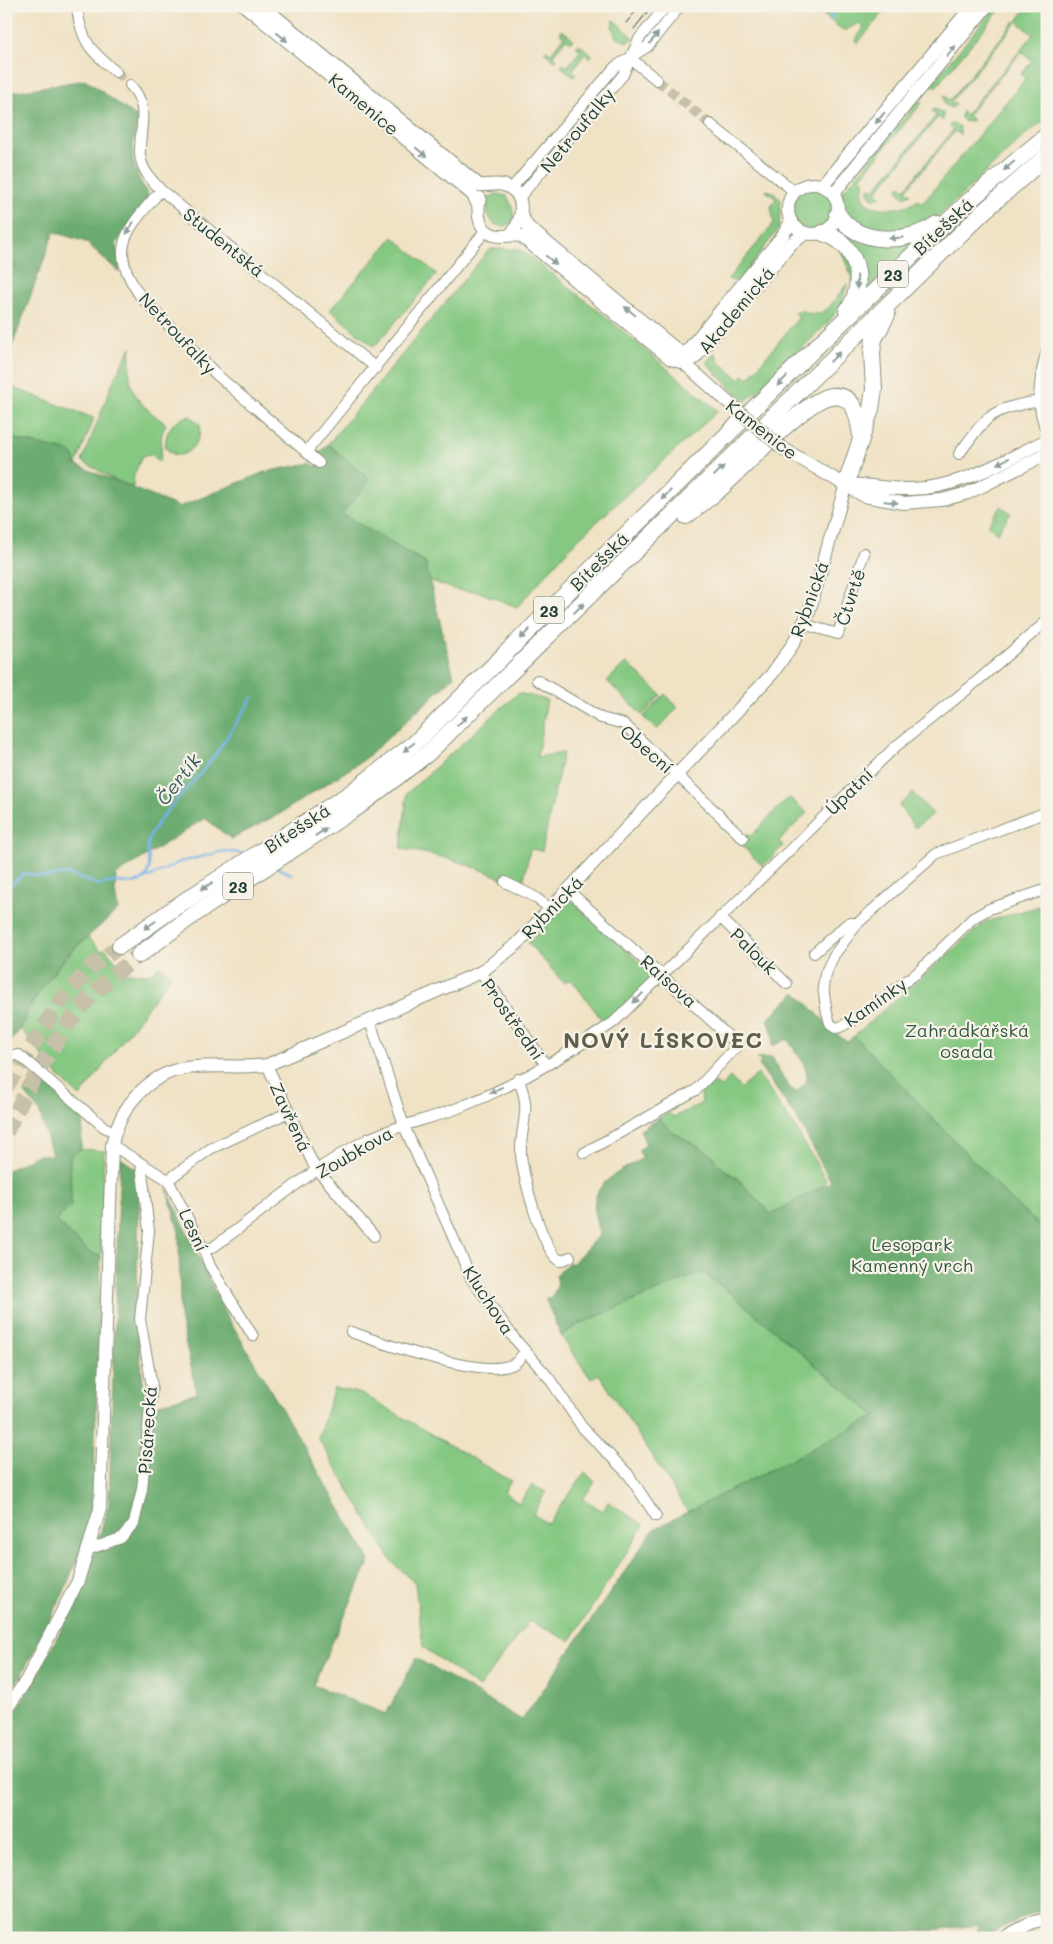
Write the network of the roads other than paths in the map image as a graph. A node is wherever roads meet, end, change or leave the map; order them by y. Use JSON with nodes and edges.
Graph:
{"nodes":[{"id":1,"x":245,"y":6,"type":"edge"},
{"id":2,"x":262,"y":6,"type":"edge"},
{"id":3,"x":666,"y":6,"type":"edge"},
{"id":4,"x":680,"y":6,"type":"edge"},
{"id":5,"x":972,"y":6,"type":"edge"},
{"id":6,"x":988,"y":6,"type":"edge"},
{"id":7,"x":77,"y":9,"type":"dead end"},
{"id":8,"x":630,"y":58,"type":"junction"},
{"id":9,"x":116,"y":72,"type":"tunnel mouth"},
{"id":10,"x":657,"y":80,"type":"tunnel mouth"},
{"id":11,"x":130,"y":84,"type":"tunnel mouth"},
{"id":12,"x":710,"y":124,"type":"tunnel mouth"},
{"id":13,"x":1047,"y":135,"type":"edge"},
{"id":14,"x":1047,"y":156,"type":"edge"},
{"id":15,"x":488,"y":186,"type":"junction"},
{"id":16,"x":822,"y":186,"type":"junction"},
{"id":17,"x":161,"y":190,"type":"junction"},
{"id":18,"x":795,"y":192,"type":"junction"},
{"id":19,"x":515,"y":194,"type":"junction"},
{"id":20,"x":833,"y":194,"type":"junction"},
{"id":21,"x":969,"y":201,"type":"junction"},
{"id":22,"x":478,"y":206,"type":"junction"},
{"id":23,"x":838,"y":214,"type":"junction"},
{"id":24,"x":522,"y":216,"type":"junction"},
{"id":25,"x":791,"y":222,"type":"junction"},
{"id":26,"x":486,"y":230,"type":"junction"},
{"id":27,"x":823,"y":232,"type":"junction"},
{"id":28,"x":806,"y":233,"type":"junction"},
{"id":29,"x":511,"y":234,"type":"junction"},
{"id":30,"x":956,"y":239,"type":"junction"},
{"id":31,"x":816,"y":346,"type":"junction"},
{"id":32,"x":1047,"y":351,"type":"edge"},
{"id":33,"x":684,"y":364,"type":"junction"},
{"id":34,"x":376,"y":368,"type":"junction"},
{"id":35,"x":1038,"y":401,"type":"junction"},
{"id":36,"x":1047,"y":432,"type":"edge"},
{"id":37,"x":861,"y":436,"type":"junction"},
{"id":38,"x":1047,"y":440,"type":"edge"},
{"id":39,"x":307,"y":451,"type":"junction"},
{"id":40,"x":959,"y":454,"type":"dead end"},
{"id":41,"x":1047,"y":454,"type":"edge"},
{"id":42,"x":319,"y":463,"type":"dead end"},
{"id":43,"x":846,"y":484,"type":"junction"},
{"id":44,"x":864,"y":553,"type":"dead end"},
{"id":45,"x":622,"y":567,"type":"junction"},
{"id":46,"x":1047,"y":620,"type":"edge"},
{"id":47,"x":803,"y":624,"type":"junction"},
{"id":48,"x":537,"y":680,"type":"dead end"},
{"id":49,"x":678,"y":774,"type":"junction"},
{"id":50,"x":1047,"y":812,"type":"edge"},
{"id":51,"x":743,"y":838,"type":"dead end"},
{"id":52,"x":506,"y":882,"type":"dead end"},
{"id":53,"x":1047,"y":889,"type":"edge"},
{"id":54,"x":568,"y":890,"type":"junction"},
{"id":55,"x":551,"y":908,"type":"junction"},
{"id":56,"x":720,"y":917,"type":"junction"},
{"id":57,"x":858,"y":923,"type":"junction"},
{"id":58,"x":120,"y":946,"type":"tunnel mouth"},
{"id":59,"x":814,"y":953,"type":"dead end"},
{"id":60,"x":139,"y":955,"type":"tunnel mouth"},
{"id":61,"x":481,"y":972,"type":"junction"},
{"id":62,"x":662,"y":975,"type":"junction"},
{"id":63,"x":787,"y":984,"type":"dead end"},
{"id":64,"x":370,"y":1021,"type":"junction"},
{"id":65,"x":8,"y":1059,"type":"dead end"},
{"id":66,"x":267,"y":1065,"type":"junction"},
{"id":67,"x":546,"y":1065,"type":"junction"},
{"id":68,"x":518,"y":1079,"type":"junction"},
{"id":69,"x":289,"y":1112,"type":"junction"},
{"id":70,"x":404,"y":1126,"type":"junction"},
{"id":71,"x":115,"y":1132,"type":"junction"},
{"id":72,"x":112,"y":1145,"type":"junction"},
{"id":73,"x":584,"y":1154,"type":"dead end"},
{"id":74,"x":141,"y":1163,"type":"junction"},
{"id":75,"x":318,"y":1171,"type":"junction"},
{"id":76,"x":168,"y":1180,"type":"junction"},
{"id":77,"x":374,"y":1236,"type":"dead end"},
{"id":78,"x":203,"y":1248,"type":"junction"},
{"id":79,"x":570,"y":1257,"type":"dead end"},
{"id":80,"x":351,"y":1332,"type":"dead end"},
{"id":81,"x":253,"y":1336,"type":"dead end"},
{"id":82,"x":525,"y":1351,"type":"junction"},
{"id":83,"x":656,"y":1516,"type":"dead end"},
{"id":84,"x":87,"y":1550,"type":"junction"},
{"id":85,"x":6,"y":1710,"type":"edge"},
{"id":86,"x":1047,"y":1919,"type":"edge"},
{"id":87,"x":1003,"y":1938,"type":"edge"}],
"edges":[{"from":1,"to":22,"type":"street","name":"Kamenice","one_way":true},
{"from":2,"to":15,"type":"street","name":"Kamenice"},
{"from":3,"to":8,"type":"street","name":"Netroufalky"},
{"from":8,"to":4,"type":"street","name":"Netroufalky","one_way":true},
{"from":5,"to":16,"type":"street","one_way":true},
{"from":20,"to":6,"type":"street","one_way":true},
{"from":7,"to":9,"type":"street"},
{"from":8,"to":10,"type":"street"},
{"from":8,"to":19,"type":"street","name":"Netroufalky"},
{"from":11,"to":17,"type":"street","name":"Studentská"},
{"from":12,"to":18,"type":"street"},
{"from":13,"to":21,"type":"highway","name":"Bítešská","number":"23","one_way":true},
{"from":14,"to":30,"type":"highway","name":"Bítešská","number":"23"},
{"from":15,"to":19,"type":"street","name":"Kamenice"},
{"from":15,"to":22,"type":"street"},
{"from":16,"to":18,"type":"street"},
{"from":16,"to":20,"type":"street"},
{"from":17,"to":34,"type":"street","name":"Studentská"},
{"from":17,"to":39,"type":"street","name":"Netroufalky","one_way":true},
{"from":18,"to":25,"type":"street"},
{"from":19,"to":24,"type":"street"},
{"from":20,"to":23,"type":"street"},
{"from":21,"to":23,"type":"highway","one_way":true},
{"from":21,"to":31,"type":"highway","name":"Bítešská","number":"23"},
{"from":22,"to":26,"type":"street","name":"Kamenice"},
{"from":23,"to":27,"type":"street"},
{"from":24,"to":29,"type":"street"},
{"from":33,"to":24,"type":"street","name":"Kamenice","one_way":true},
{"from":25,"to":28,"type":"street"},
{"from":25,"to":33,"type":"street","name":"Akademická"},
{"from":26,"to":29,"type":"street","name":"Kamenice"},
{"from":26,"to":34,"type":"street"},
{"from":27,"to":28,"type":"street"},
{"from":27,"to":31,"type":"highway","one_way":true},
{"from":28,"to":33,"type":"street","name":"Akademická"},
{"from":29,"to":33,"type":"street","name":"Kamenice","one_way":true},
{"from":30,"to":37,"type":"highway"},
{"from":45,"to":30,"type":"highway","name":"Bítešská","number":"23","one_way":true},
{"from":31,"to":58,"type":"highway","name":"Bítešská","number":"23","one_way":true},
{"from":32,"to":35,"type":"street"},
{"from":33,"to":43,"type":"street","name":"Kamenice","bridge":true},
{"from":34,"to":39,"type":"street"},
{"from":35,"to":36,"type":"street"},
{"from":35,"to":40,"type":"street"},
{"from":37,"to":43,"type":"highway"},
{"from":37,"to":45,"type":"highway"},
{"from":38,"to":43,"type":"street","one_way":true},
{"from":39,"to":42,"type":"street","name":"Netroufalky"},
{"from":43,"to":41,"type":"street","name":"Kamenice","one_way":true},
{"from":43,"to":47,"type":"street","name":"Rybnická"},
{"from":44,"to":47,"type":"street","name":"Čtvrtě"},
{"from":60,"to":45,"type":"highway","name":"Bítešská","number":"23","one_way":true},
{"from":46,"to":56,"type":"street","name":"Úpatní"},
{"from":47,"to":49,"type":"street","name":"Rybnická"},
{"from":48,"to":49,"type":"street","name":"Obecní"},
{"from":49,"to":51,"type":"street","name":"Obecní"},
{"from":49,"to":54,"type":"street","name":"Rybnická"},
{"from":50,"to":57,"type":"street","name":"Kamínky"},
{"from":52,"to":55,"type":"street"},
{"from":53,"to":57,"type":"street","name":"Kamínky"},
{"from":54,"to":55,"type":"street","name":"Rybnická"},
{"from":54,"to":62,"type":"street","name":"Raisova"},
{"from":55,"to":61,"type":"street","name":"Rybnická"},
{"from":56,"to":62,"type":"street","name":"Úpatní"},
{"from":56,"to":63,"type":"street","name":"Palouk"},
{"from":57,"to":59,"type":"street"},
{"from":61,"to":64,"type":"street","name":"Rybnická"},
{"from":61,"to":67,"type":"street","name":"Prostřední"},
{"from":62,"to":67,"type":"street","name":"Zoubkova","one_way":true},
{"from":62,"to":73,"type":"street","name":"Raisova"},
{"from":64,"to":66,"type":"street","name":"Rybnická"},
{"from":64,"to":70,"type":"street","name":"Kluchova"},
{"from":65,"to":71,"type":"street"},
{"from":66,"to":69,"type":"street","name":"Zavřená"},
{"from":66,"to":71,"type":"street","name":"Rybnická"},
{"from":67,"to":68,"type":"street","name":"Zoubkova"},
{"from":68,"to":70,"type":"street","name":"Zoubkova","one_way":true},
{"from":68,"to":79,"type":"street"},
{"from":69,"to":75,"type":"street","name":"Zavřená"},
{"from":69,"to":76,"type":"street"},
{"from":70,"to":75,"type":"street","name":"Zoubkova"},
{"from":70,"to":82,"type":"street","name":"Kluchova"},
{"from":71,"to":72,"type":"street","name":"Rybnická"},
{"from":72,"to":74,"type":"street"},
{"from":72,"to":84,"type":"street"},
{"from":74,"to":76,"type":"street"},
{"from":74,"to":84,"type":"street","name":"Pisárecká"},
{"from":75,"to":77,"type":"street","name":"Zavřená"},
{"from":75,"to":78,"type":"street","name":"Zoubkova"},
{"from":76,"to":78,"type":"street","name":"Lesní"},
{"from":78,"to":81,"type":"street","name":"Lesní"},
{"from":80,"to":82,"type":"street"},
{"from":82,"to":83,"type":"street","name":"Kluchova"},
{"from":84,"to":85,"type":"street"},
{"from":86,"to":87,"type":"street"}]}
